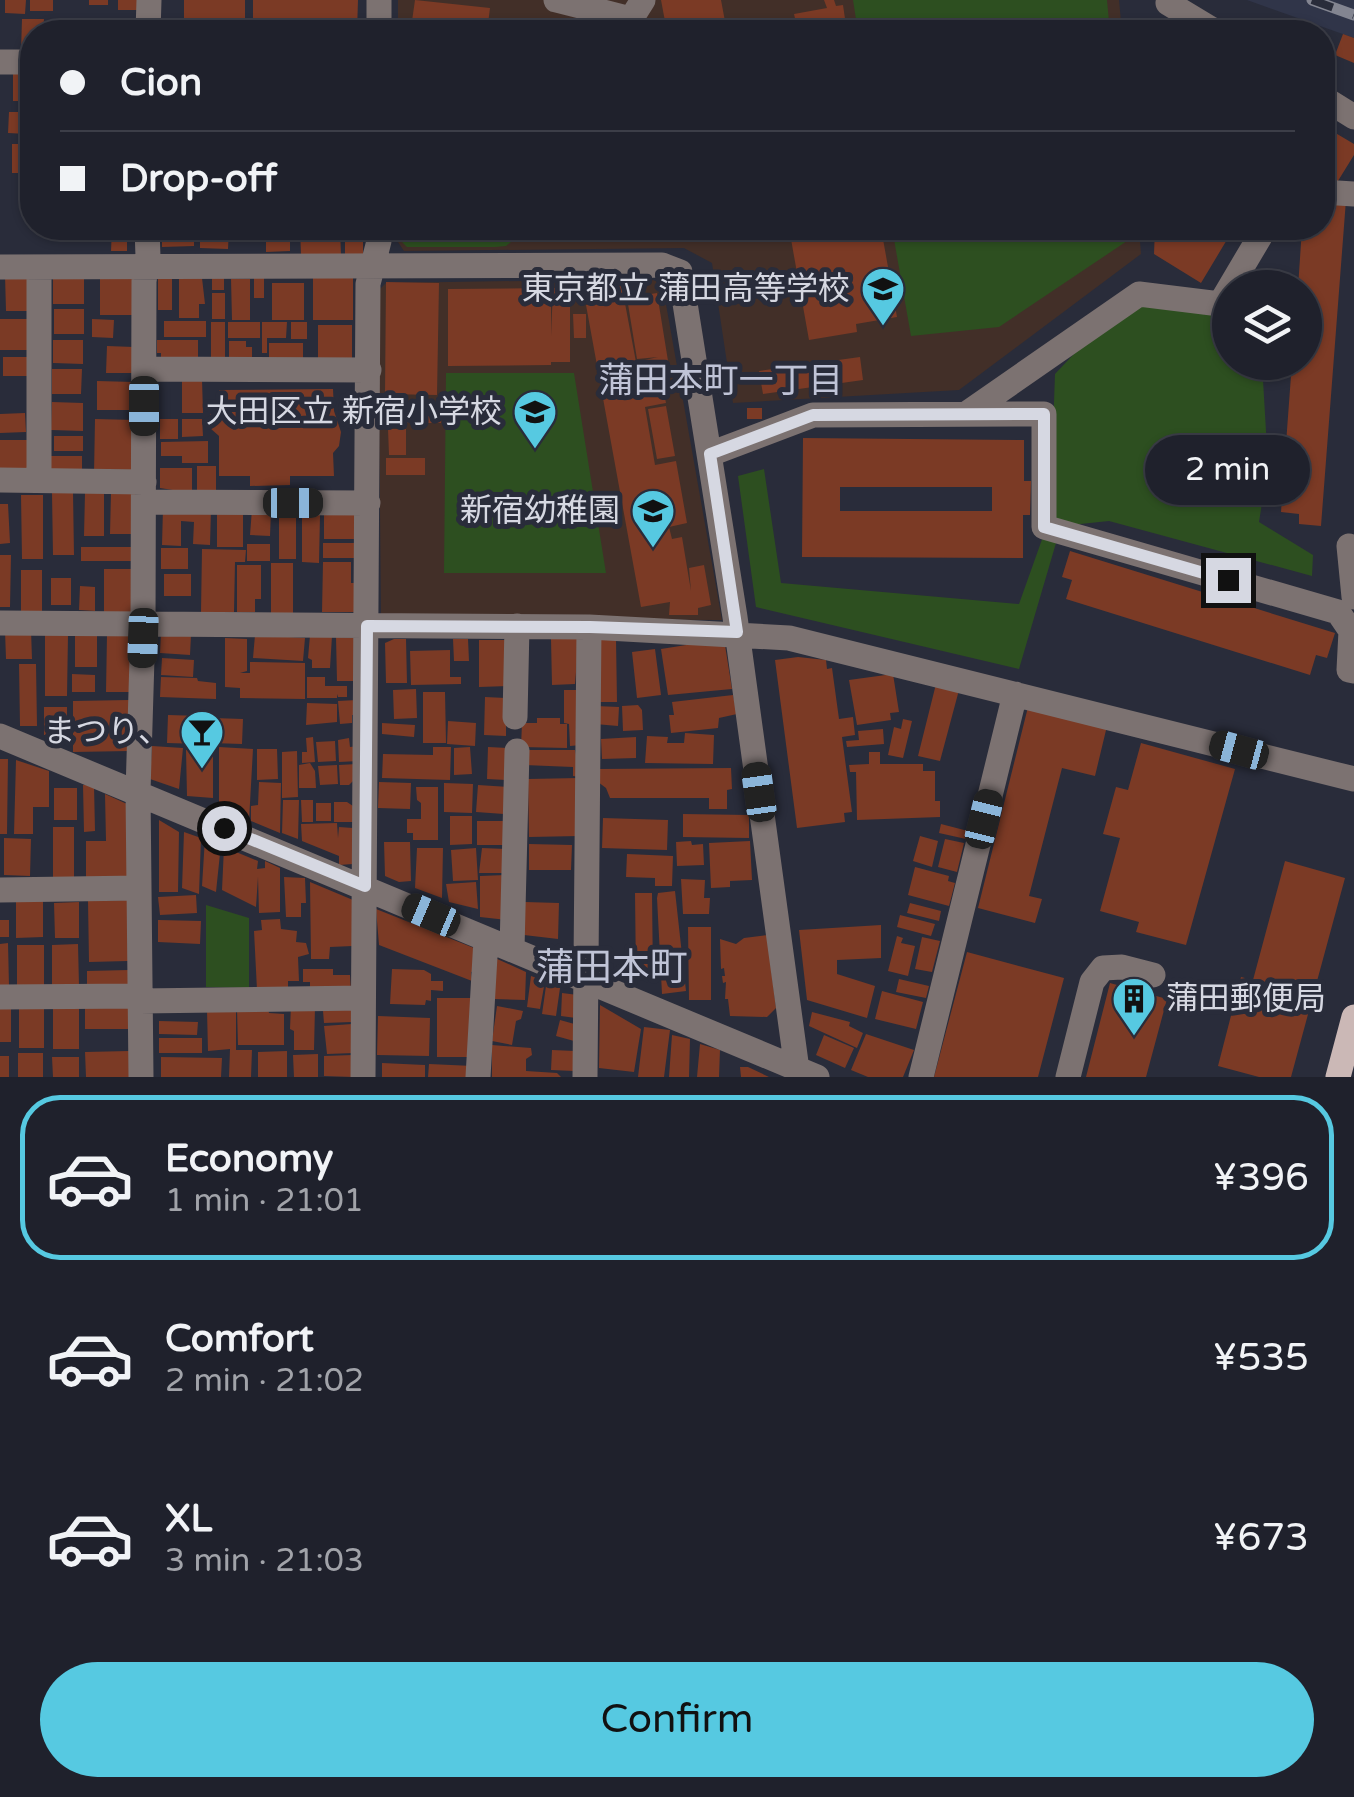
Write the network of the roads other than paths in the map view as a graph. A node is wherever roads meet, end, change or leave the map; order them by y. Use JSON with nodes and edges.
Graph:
{"nodes":[{"id":1,"x":556,"y":0,"type":"edge"},
{"id":2,"x":643,"y":0,"type":"edge"},
{"id":3,"x":1168,"y":3,"type":"dead end"},
{"id":4,"x":1196,"y":20,"type":"edge"},
{"id":5,"x":148,"y":240,"type":"edge"},
{"id":6,"x":377,"y":240,"type":"edge"},
{"id":7,"x":1258,"y":240,"type":"edge"},
{"id":8,"x":373,"y":265,"type":"junction"},
{"id":9,"x":0,"y":266,"type":"edge"},
{"id":10,"x":40,"y":267,"type":"junction"},
{"id":11,"x":147,"y":268,"type":"junction"},
{"id":12,"x":144,"y":369,"type":"junction"},
{"id":13,"x":369,"y":370,"type":"junction"},
{"id":14,"x":966,"y":414,"type":"junction"},
{"id":15,"x":710,"y":454,"type":"junction"},
{"id":16,"x":0,"y":480,"type":"edge"},
{"id":17,"x":39,"y":480,"type":"junction"},
{"id":18,"x":144,"y":492,"type":"junction"},
{"id":19,"x":368,"y":503,"type":"junction"},
{"id":20,"x":1350,"y":546,"type":"dead end"},
{"id":21,"x":1354,"y":597,"type":"edge"},
{"id":22,"x":1352,"y":622,"type":"edge"},
{"id":23,"x":0,"y":623,"type":"edge"},
{"id":24,"x":143,"y":625,"type":"junction"},
{"id":25,"x":367,"y":626,"type":"junction"},
{"id":26,"x":517,"y":626,"type":"junction"},
{"id":27,"x":590,"y":627,"type":"junction"},
{"id":28,"x":737,"y":632,"type":"junction"},
{"id":29,"x":1354,"y":671,"type":"edge"},
{"id":30,"x":1015,"y":694,"type":"junction"},
{"id":31,"x":515,"y":717,"type":"dead end"},
{"id":32,"x":0,"y":736,"type":"edge"},
{"id":33,"x":517,"y":751,"type":"dead end"},
{"id":34,"x":1354,"y":779,"type":"edge"},
{"id":35,"x":138,"y":792,"type":"junction"},
{"id":36,"x":365,"y":886,"type":"junction"},
{"id":37,"x":138,"y":888,"type":"junction"},
{"id":38,"x":0,"y":890,"type":"edge"},
{"id":39,"x":486,"y":939,"type":"junction"},
{"id":40,"x":512,"y":949,"type":"junction"},
{"id":41,"x":1152,"y":975,"type":"dead end"},
{"id":42,"x":587,"y":979,"type":"junction"},
{"id":43,"x":0,"y":997,"type":"edge"},
{"id":44,"x":140,"y":998,"type":"junction"},
{"id":45,"x":363,"y":998,"type":"junction"},
{"id":46,"x":1354,"y":1016,"type":"edge"},
{"id":47,"x":804,"y":1074,"type":"edge"},
{"id":48,"x":141,"y":1077,"type":"edge"},
{"id":49,"x":363,"y":1077,"type":"edge"},
{"id":50,"x":478,"y":1077,"type":"edge"},
{"id":51,"x":586,"y":1077,"type":"edge"},
{"id":52,"x":921,"y":1077,"type":"edge"},
{"id":53,"x":1068,"y":1077,"type":"edge"},
{"id":54,"x":1338,"y":1077,"type":"edge"}],
"edges":[{"from":1,"to":2,"type":"street"},
{"from":3,"to":4,"type":"street"},
{"from":5,"to":11,"type":"street"},
{"from":6,"to":8,"type":"street"},
{"from":7,"to":14,"type":"street"},
{"from":8,"to":11,"type":"street"},
{"from":8,"to":13,"type":"street"},
{"from":8,"to":15,"type":"street"},
{"from":9,"to":10,"type":"street"},
{"from":10,"to":11,"type":"street"},
{"from":10,"to":17,"type":"street"},
{"from":11,"to":12,"type":"street"},
{"from":12,"to":13,"type":"street"},
{"from":12,"to":18,"type":"street"},
{"from":13,"to":19,"type":"street"},
{"from":14,"to":15,"type":"street"},
{"from":14,"to":22,"type":"street"},
{"from":15,"to":28,"type":"street"},
{"from":16,"to":17,"type":"street"},
{"from":17,"to":18,"type":"street"},
{"from":18,"to":19,"type":"street"},
{"from":18,"to":24,"type":"street"},
{"from":19,"to":25,"type":"street"},
{"from":20,"to":21,"type":"street"},
{"from":22,"to":29,"type":"street"},
{"from":23,"to":24,"type":"street"},
{"from":24,"to":25,"type":"street"},
{"from":24,"to":35,"type":"street"},
{"from":25,"to":26,"type":"street"},
{"from":25,"to":36,"type":"street"},
{"from":26,"to":27,"type":"street"},
{"from":26,"to":31,"type":"street"},
{"from":27,"to":28,"type":"street"},
{"from":27,"to":42,"type":"street"},
{"from":28,"to":30,"type":"street"},
{"from":28,"to":47,"type":"street"},
{"from":30,"to":34,"type":"street"},
{"from":30,"to":52,"type":"street"},
{"from":32,"to":35,"type":"street"},
{"from":33,"to":40,"type":"street"},
{"from":35,"to":36,"type":"street"},
{"from":35,"to":37,"type":"street"},
{"from":36,"to":39,"type":"street"},
{"from":36,"to":45,"type":"street"},
{"from":37,"to":38,"type":"street"},
{"from":37,"to":44,"type":"street"},
{"from":39,"to":40,"type":"street"},
{"from":39,"to":50,"type":"street"},
{"from":40,"to":42,"type":"street"},
{"from":41,"to":53,"type":"street"},
{"from":42,"to":47,"type":"street"},
{"from":42,"to":51,"type":"street"},
{"from":43,"to":44,"type":"street"},
{"from":44,"to":45,"type":"street"},
{"from":44,"to":48,"type":"street"},
{"from":45,"to":49,"type":"street"},
{"from":46,"to":54,"type":"main road"}]}
